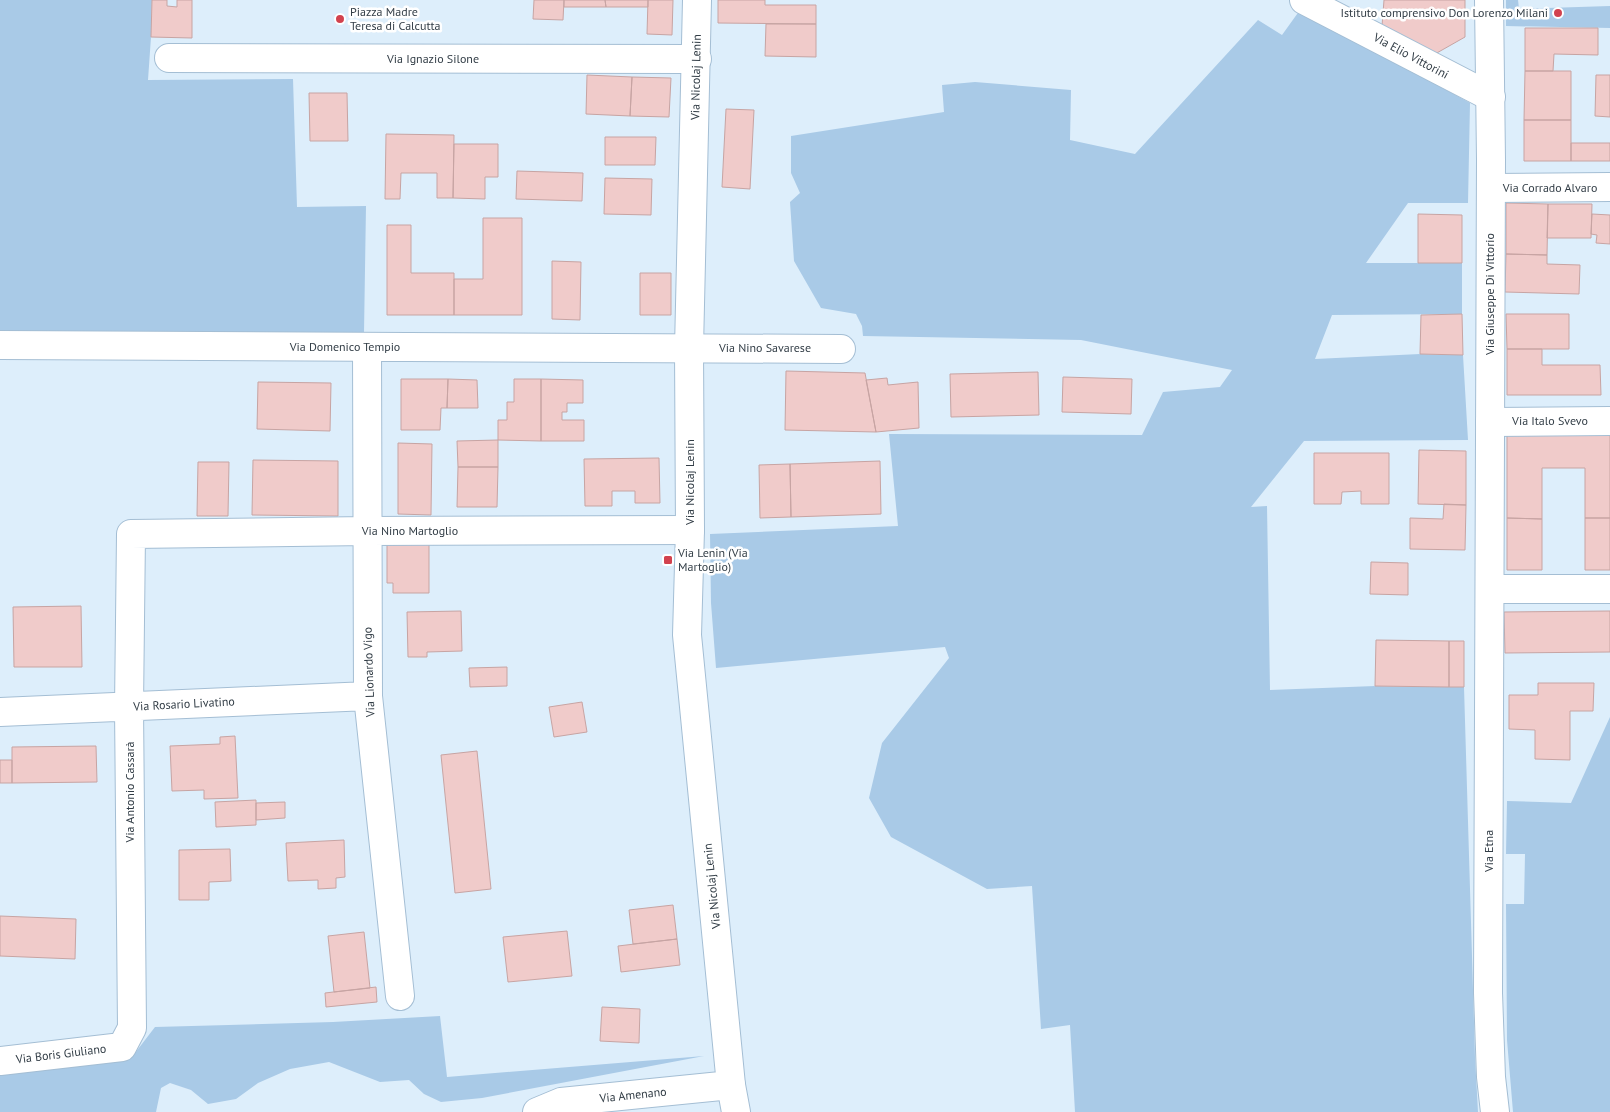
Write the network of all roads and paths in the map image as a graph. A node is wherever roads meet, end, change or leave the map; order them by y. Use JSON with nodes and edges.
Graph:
{"nodes":[{"id":1,"x":697,"y":0,"type":"edge"},
{"id":2,"x":1304,"y":0,"type":"edge"},
{"id":3,"x":1489,"y":0,"type":"edge"},
{"id":4,"x":169,"y":58,"type":"dead end"},
{"id":5,"x":697,"y":59,"type":"junction"},
{"id":6,"x":1491,"y":97,"type":"junction"},
{"id":7,"x":1610,"y":187,"type":"edge"},
{"id":8,"x":1491,"y":188,"type":"junction"},
{"id":9,"x":0,"y":345,"type":"edge"},
{"id":10,"x":367,"y":347,"type":"junction"},
{"id":11,"x":690,"y":348,"type":"junction"},
{"id":12,"x":841,"y":349,"type":"dead end"},
{"id":13,"x":1610,"y":421,"type":"edge"},
{"id":14,"x":1490,"y":422,"type":"junction"},
{"id":15,"x":690,"y":530,"type":"junction"},
{"id":16,"x":367,"y":531,"type":"junction"},
{"id":17,"x":131,"y":534,"type":"joint"},
{"id":18,"x":1490,"y":589,"type":"junction"},
{"id":19,"x":1610,"y":589,"type":"edge"},
{"id":20,"x":368,"y":696,"type":"junction"},
{"id":21,"x":129,"y":707,"type":"junction"},
{"id":22,"x":0,"y":712,"type":"edge"},
{"id":23,"x":400,"y":996,"type":"dead end"},
{"id":24,"x":122,"y":1047,"type":"joint"},
{"id":25,"x":0,"y":1061,"type":"edge"},
{"id":26,"x":731,"y":1085,"type":"junction"},
{"id":27,"x":537,"y":1112,"type":"edge"},
{"id":28,"x":736,"y":1112,"type":"edge"},
{"id":29,"x":1495,"y":1112,"type":"edge"}],
"edges":[{"from":1,"to":5,"type":"street","name":"Via Nicolaj Lenin"},
{"from":2,"to":6,"type":"street","name":"Via Elio Vittorini"},
{"from":3,"to":6,"type":"street","name":"Via Giuseppe Di Vittorio"},
{"from":4,"to":5,"type":"street","name":"Via Ignazio Silone"},
{"from":5,"to":11,"type":"street","name":"Via Nicolaj Lenin"},
{"from":6,"to":8,"type":"street","name":"Via Giuseppe Di Vittorio"},
{"from":7,"to":8,"type":"street","name":"Via Corrado Alvaro"},
{"from":8,"to":14,"type":"street","name":"Via Giuseppe Di Vittorio"},
{"from":9,"to":10,"type":"street","name":"Via Domenico Tempio"},
{"from":10,"to":11,"type":"street","name":"Via Domenico Tempio"},
{"from":10,"to":16,"type":"street","name":"Via Lionardo Vigo"},
{"from":11,"to":12,"type":"street","name":"Via Nino Savarese"},
{"from":11,"to":15,"type":"street","name":"Via Nicolaj Lenin"},
{"from":13,"to":14,"type":"street","name":"Via Italo Svevo"},
{"from":14,"to":18,"type":"street","name":"Via Giuseppe Di Vittorio"},
{"from":15,"to":16,"type":"street","name":"Via Nino Martoglio"},
{"from":15,"to":26,"type":"street","name":"Via Nicolaj Lenin"},
{"from":16,"to":17,"type":"street","name":"Via Nino Martoglio"},
{"from":16,"to":20,"type":"street","name":"Via Lionardo Vigo"},
{"from":17,"to":21,"type":"street","name":"Via Antonio Cassarà"},
{"from":18,"to":19,"type":"street"},
{"from":18,"to":29,"type":"street","name":"Via Etna"},
{"from":20,"to":21,"type":"street","name":"Via Rosario Livatino"},
{"from":20,"to":23,"type":"street","name":"Via Lionardo Vigo"},
{"from":21,"to":22,"type":"street","name":"Via Rosario Livatino"},
{"from":21,"to":24,"type":"street","name":"Via Antonio Cassarà"},
{"from":24,"to":25,"type":"street","name":"Via Boris Giuliano"},
{"from":26,"to":27,"type":"street","name":"Via Amenano"},
{"from":26,"to":28,"type":"street","name":"Via Nicolaj Lenin"}]}
